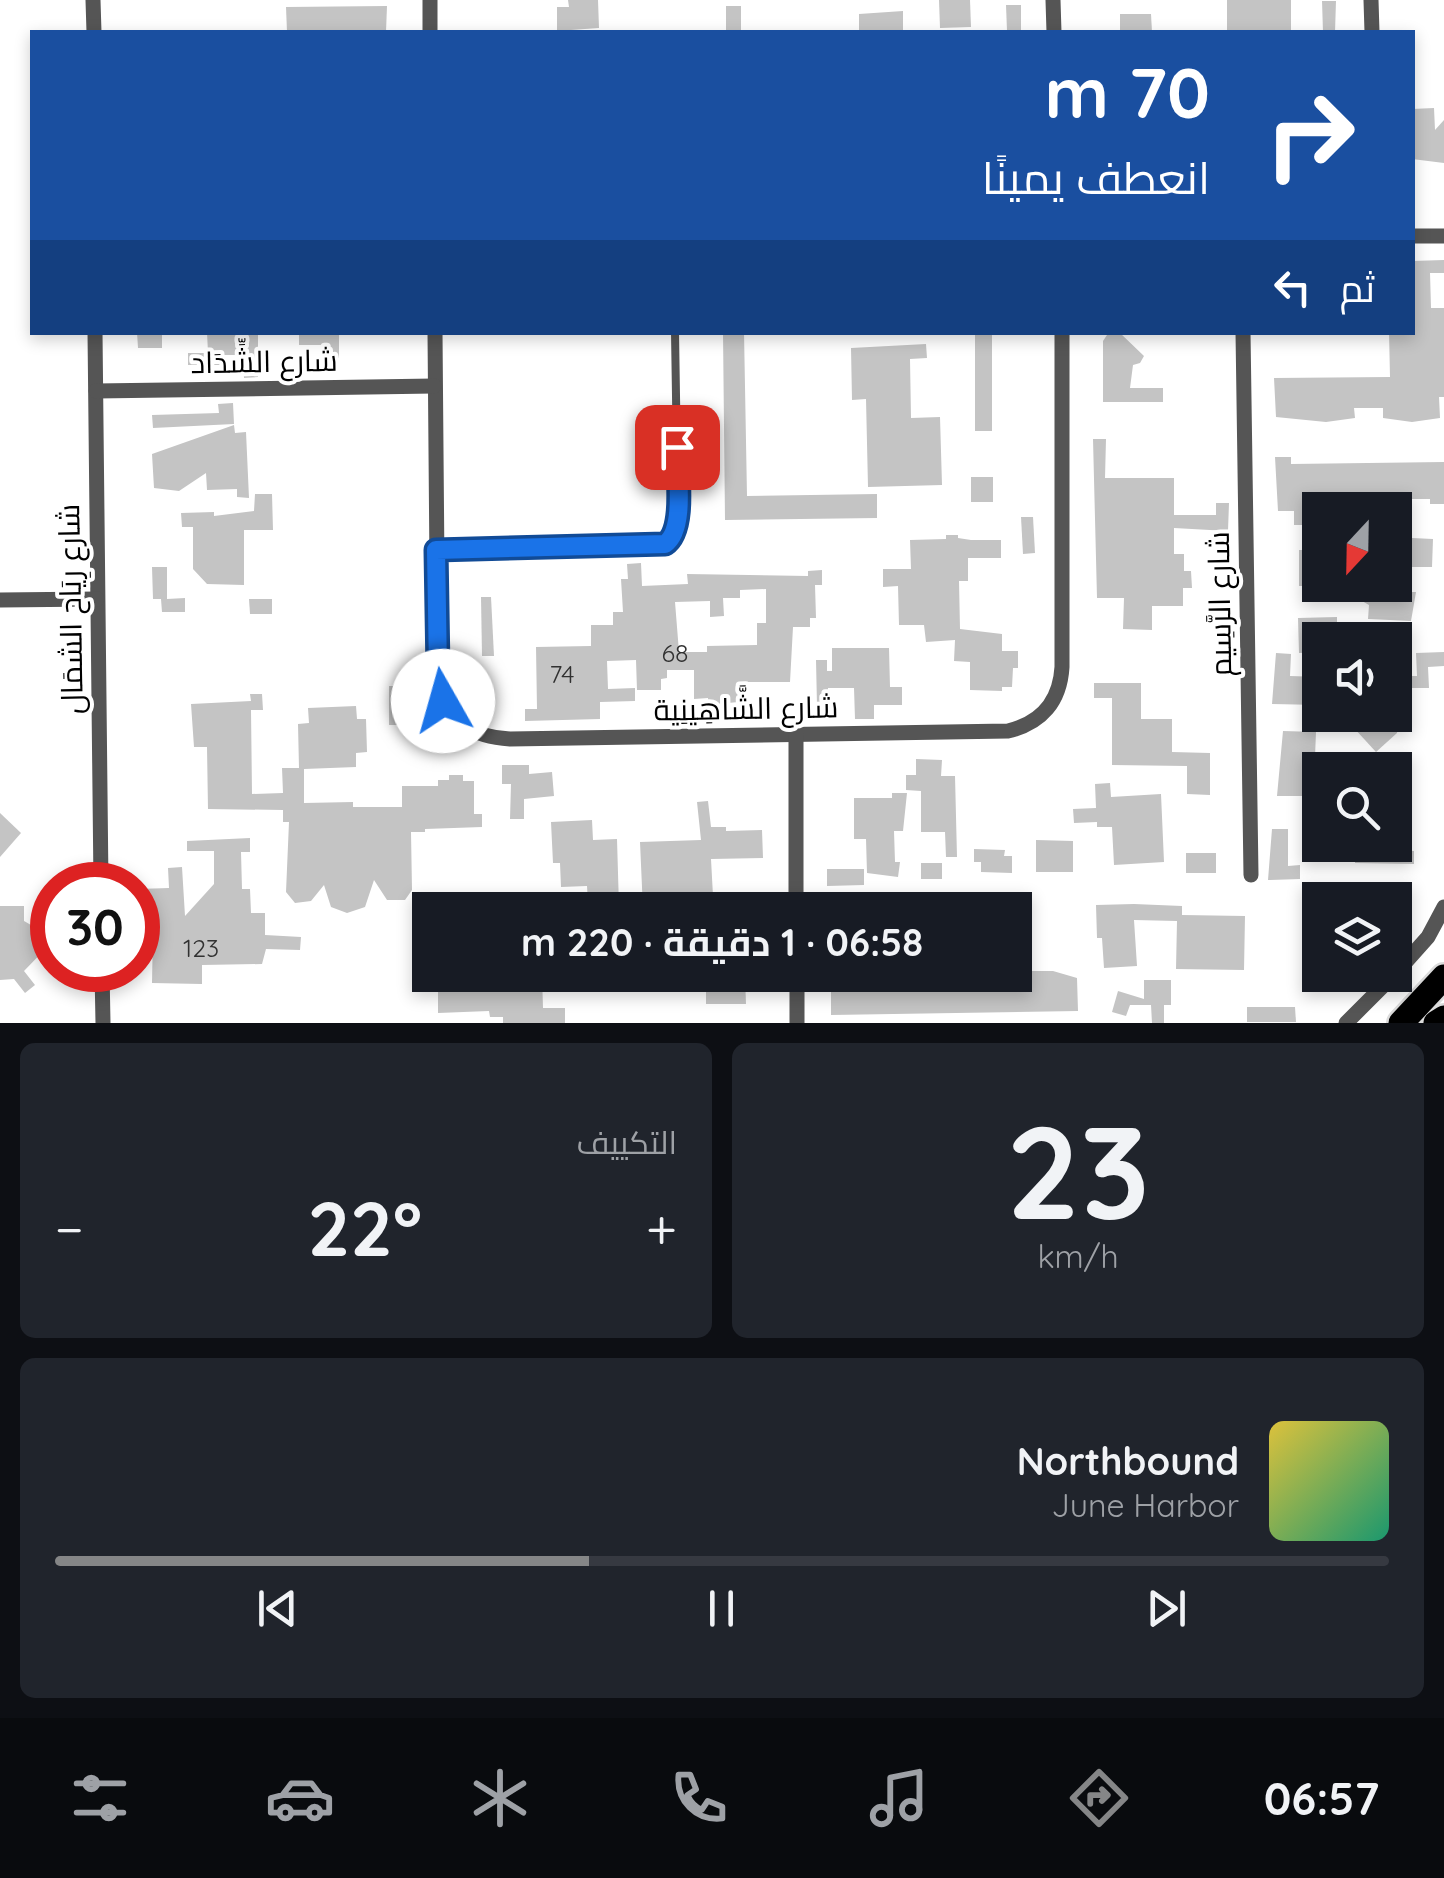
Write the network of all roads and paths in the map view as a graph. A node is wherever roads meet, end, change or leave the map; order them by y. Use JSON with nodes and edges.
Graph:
{"nodes":[{"id":1,"x":93,"y":0,"type":"edge"},
{"id":2,"x":430,"y":0,"type":"edge"},
{"id":3,"x":1053,"y":0,"type":"edge"},
{"id":4,"x":1371,"y":0,"type":"edge"},
{"id":5,"x":94,"y":30,"type":"edge"},
{"id":6,"x":430,"y":30,"type":"edge"},
{"id":7,"x":1054,"y":30,"type":"edge"},
{"id":8,"x":1372,"y":30,"type":"edge"},
{"id":9,"x":1415,"y":236,"type":"edge"},
{"id":10,"x":1444,"y":236,"type":"edge"},
{"id":11,"x":96,"y":335,"type":"edge"},
{"id":12,"x":434,"y":335,"type":"edge"},
{"id":13,"x":676,"y":335,"type":"edge"},
{"id":14,"x":1062,"y":335,"type":"edge"},
{"id":15,"x":1243,"y":335,"type":"edge"},
{"id":16,"x":434,"y":386,"type":"junction"},
{"id":17,"x":96,"y":391,"type":"junction"},
{"id":18,"x":436,"y":550,"type":"junction"},
{"id":19,"x":97,"y":599,"type":"junction"},
{"id":20,"x":0,"y":600,"type":"edge"},
{"id":21,"x":796,"y":735,"type":"junction"},
{"id":22,"x":101,"y":862,"type":"edge"},
{"id":23,"x":1251,"y":874,"type":"dead end"},
{"id":24,"x":796,"y":892,"type":"edge"},
{"id":25,"x":1444,"y":907,"type":"edge"},
{"id":26,"x":1412,"y":955,"type":"edge"},
{"id":27,"x":1444,"y":977,"type":"edge"},
{"id":28,"x":102,"y":992,"type":"edge"},
{"id":29,"x":796,"y":992,"type":"edge"},
{"id":30,"x":1377,"y":992,"type":"edge"},
{"id":31,"x":1444,"y":1018,"type":"edge"},
{"id":32,"x":103,"y":1023,"type":"edge"},
{"id":33,"x":797,"y":1023,"type":"edge"},
{"id":34,"x":1346,"y":1023,"type":"edge"},
{"id":35,"x":1401,"y":1023,"type":"edge"},
{"id":36,"x":1436,"y":1023,"type":"edge"}],
"edges":[{"from":1,"to":5,"type":"street"},
{"from":2,"to":6,"type":"street"},
{"from":3,"to":7,"type":"street"},
{"from":4,"to":8,"type":"street"},
{"from":9,"to":10,"type":"street"},
{"from":11,"to":17,"type":"street","name":"شارع رِيَاح الشمَال"},
{"from":12,"to":16,"type":"street","name":"شارع الشَّاهِينِية"},
{"from":13,"to":18,"type":"lane"},
{"from":14,"to":21,"type":"street","name":"شارع الشَّاهِينِية"},
{"from":15,"to":23,"type":"street","name":"شارع الرَّسِيم"},
{"from":16,"to":17,"type":"street","name":"شارع الشِّدَاد"},
{"from":16,"to":18,"type":"street","name":"شارع الشَّاهِينِية"},
{"from":17,"to":19,"type":"street","name":"شارع رِيَاح الشمَال"},
{"from":18,"to":21,"type":"street","name":"شارع الشَّاهِينِية"},
{"from":19,"to":20,"type":"street"},
{"from":19,"to":22,"type":"street","name":"شارع رِيَاح الشمَال"},
{"from":21,"to":24,"type":"street"},
{"from":25,"to":26,"type":"street"},
{"from":27,"to":35,"type":"main road"},
{"from":28,"to":32,"type":"street"},
{"from":29,"to":33,"type":"street"},
{"from":30,"to":34,"type":"street"},
{"from":31,"to":36,"type":"main road"}]}
